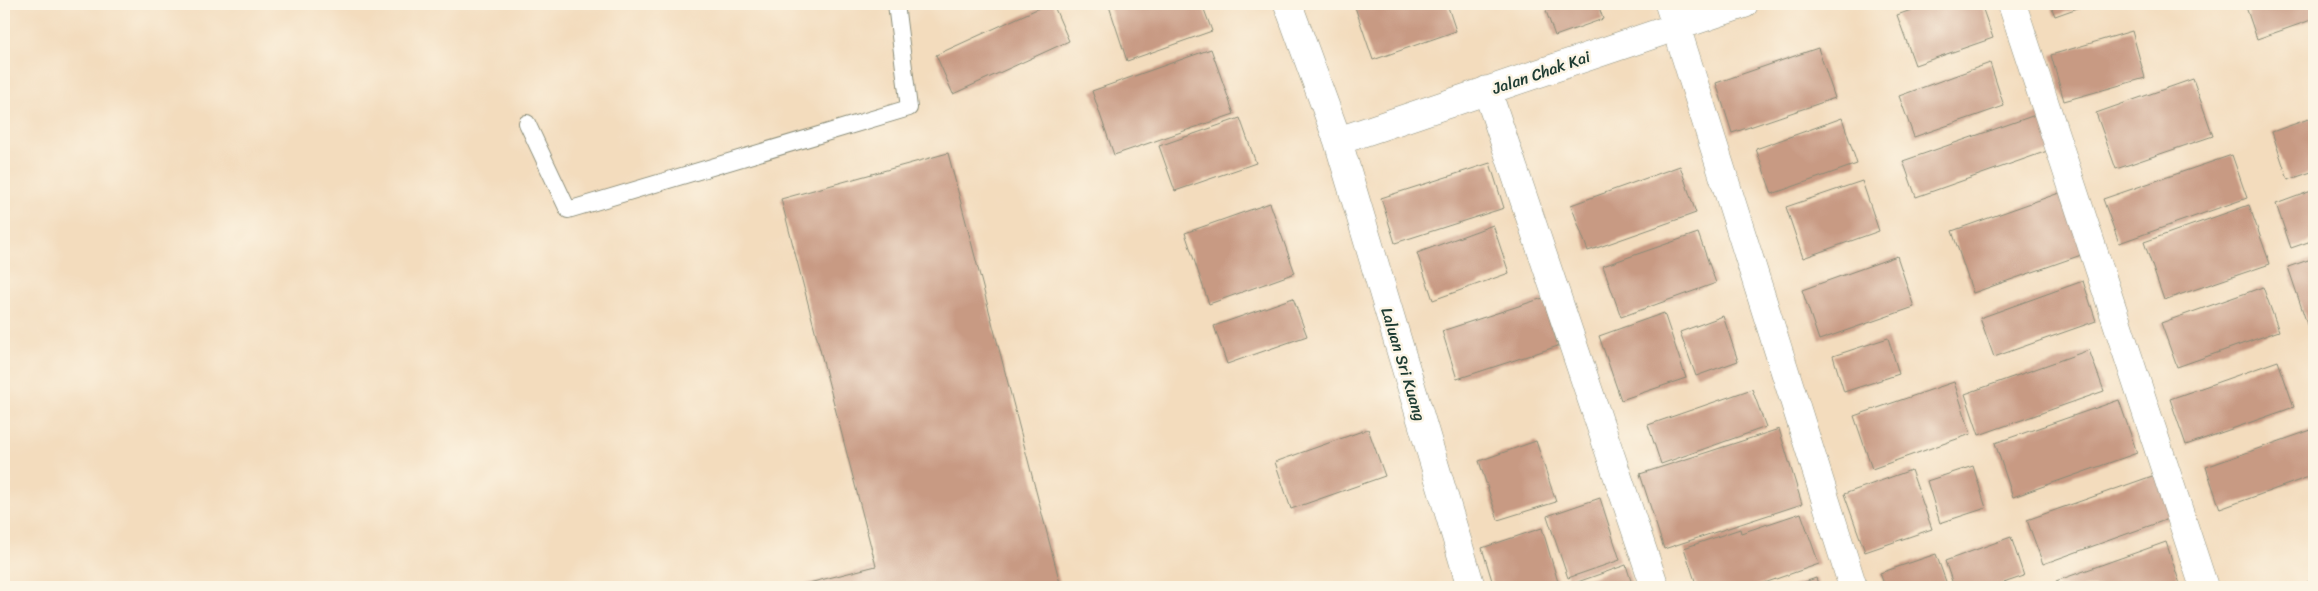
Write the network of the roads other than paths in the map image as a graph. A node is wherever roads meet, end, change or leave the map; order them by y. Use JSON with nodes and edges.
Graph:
{"nodes":[{"id":1,"x":896,"y":4,"type":"edge"},
{"id":2,"x":1288,"y":4,"type":"edge"},
{"id":3,"x":1744,"y":4,"type":"edge"},
{"id":4,"x":2012,"y":4,"type":"edge"},
{"id":5,"x":1673,"y":15,"type":"edge"},
{"id":6,"x":1487,"y":90,"type":"junction"},
{"id":7,"x":527,"y":123,"type":"dead end"},
{"id":8,"x":1338,"y":141,"type":"junction"},
{"id":9,"x":1471,"y":587,"type":"edge"},
{"id":10,"x":1656,"y":587,"type":"edge"},
{"id":11,"x":1853,"y":587,"type":"edge"},
{"id":12,"x":2204,"y":587,"type":"edge"}],
"edges":[{"from":1,"to":7,"type":"lane"},
{"from":2,"to":8,"type":"street","name":"Laluan Sri Kuang"},
{"from":3,"to":5,"type":"street","name":"Jalan Chak Kai"},
{"from":4,"to":12,"type":"street"},
{"from":5,"to":6,"type":"street","name":"Jalan Chak Kai"},
{"from":5,"to":11,"type":"street"},
{"from":6,"to":8,"type":"street","name":"Jalan Chak Kai"},
{"from":6,"to":10,"type":"street"},
{"from":8,"to":9,"type":"street","name":"Laluan Sri Kuang"}]}
